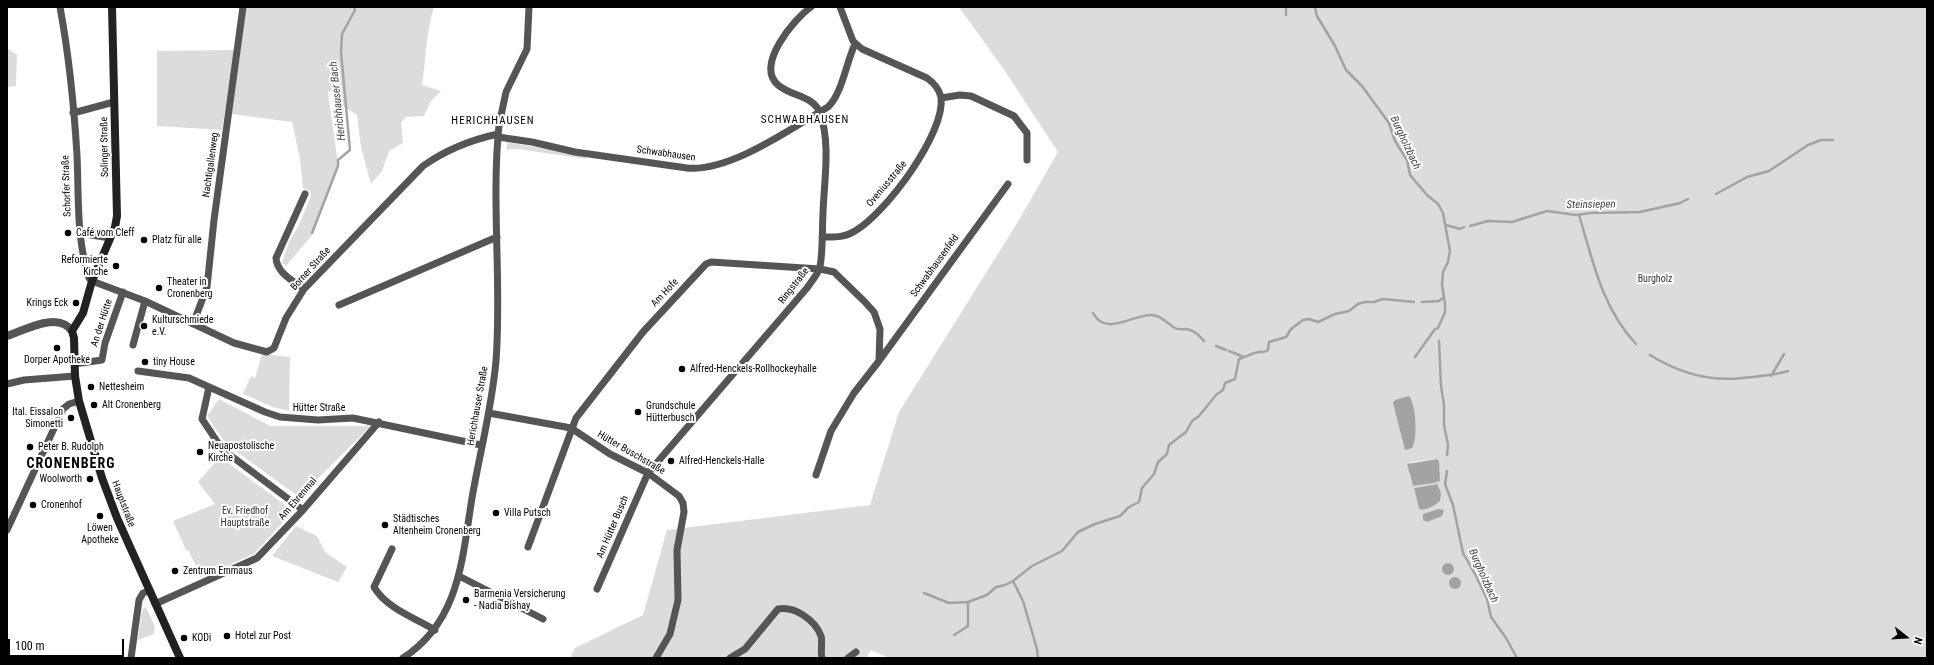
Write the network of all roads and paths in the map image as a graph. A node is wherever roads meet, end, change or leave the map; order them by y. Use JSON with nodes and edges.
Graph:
{"nodes":[{"id":1,"x":60,"y":7,"type":"edge"},
{"id":2,"x":112,"y":7,"type":"edge"},
{"id":3,"x":243,"y":7,"type":"edge"},
{"id":4,"x":529,"y":7,"type":"edge"},
{"id":5,"x":811,"y":7,"type":"edge"},
{"id":6,"x":840,"y":7,"type":"edge"},
{"id":7,"x":855,"y":44,"type":"junction"},
{"id":8,"x":941,"y":98,"type":"junction"},
{"id":9,"x":114,"y":102,"type":"junction"},
{"id":10,"x":820,"y":112,"type":"junction"},
{"id":11,"x":73,"y":113,"type":"junction"},
{"id":12,"x":498,"y":136,"type":"junction"},
{"id":13,"x":1027,"y":160,"type":"dead end"},
{"id":14,"x":1008,"y":184,"type":"dead end"},
{"id":15,"x":305,"y":194,"type":"dead end"},
{"id":16,"x":79,"y":233,"type":"junction"},
{"id":17,"x":497,"y":237,"type":"junction"},
{"id":18,"x":822,"y":237,"type":"junction"},
{"id":19,"x":110,"y":238,"type":"junction"},
{"id":20,"x":820,"y":269,"type":"junction"},
{"id":21,"x":92,"y":281,"type":"junction"},
{"id":22,"x":304,"y":289,"type":"junction"},
{"id":23,"x":123,"y":292,"type":"junction"},
{"id":24,"x":145,"y":300,"type":"junction"},
{"id":25,"x":339,"y":305,"type":"dead end"},
{"id":26,"x":194,"y":324,"type":"junction"},
{"id":27,"x":72,"y":331,"type":"junction"},
{"id":28,"x":7,"y":336,"type":"edge"},
{"id":29,"x":133,"y":345,"type":"dead end"},
{"id":30,"x":879,"y":361,"type":"junction"},
{"id":31,"x":74,"y":364,"type":"junction"},
{"id":32,"x":138,"y":371,"type":"dead end"},
{"id":33,"x":74,"y":376,"type":"junction"},
{"id":34,"x":7,"y":384,"type":"edge"},
{"id":35,"x":209,"y":387,"type":"junction"},
{"id":36,"x":79,"y":401,"type":"junction"},
{"id":37,"x":489,"y":413,"type":"junction"},
{"id":38,"x":379,"y":422,"type":"junction"},
{"id":39,"x":571,"y":428,"type":"junction"},
{"id":40,"x":481,"y":445,"type":"junction"},
{"id":41,"x":648,"y":473,"type":"junction"},
{"id":42,"x":816,"y":475,"type":"dead end"},
{"id":43,"x":303,"y":510,"type":"junction"},
{"id":44,"x":7,"y":530,"type":"edge"},
{"id":45,"x":528,"y":547,"type":"dead end"},
{"id":46,"x":392,"y":549,"type":"dead end"},
{"id":47,"x":459,"y":576,"type":"junction"},
{"id":48,"x":598,"y":589,"type":"dead end"},
{"id":49,"x":149,"y":591,"type":"junction"},
{"id":50,"x":155,"y":604,"type":"junction"},
{"id":51,"x":544,"y":619,"type":"dead end"},
{"id":52,"x":435,"y":630,"type":"junction"},
{"id":53,"x":856,"y":652,"type":"dead end"},
{"id":54,"x":131,"y":658,"type":"edge"},
{"id":55,"x":180,"y":658,"type":"edge"},
{"id":56,"x":403,"y":658,"type":"edge"},
{"id":57,"x":656,"y":658,"type":"edge"},
{"id":58,"x":730,"y":658,"type":"edge"},
{"id":59,"x":822,"y":658,"type":"edge"},
{"id":60,"x":848,"y":658,"type":"edge"}],
"edges":[{"from":1,"to":11,"type":"street","name":"Schorfer Straße"},
{"from":2,"to":9,"type":"main road","name":"Solinger Straße"},
{"from":3,"to":26,"type":"street","name":"Nachtigallenweg"},
{"from":4,"to":12,"type":"street"},
{"from":5,"to":10,"type":"street"},
{"from":6,"to":7,"type":"street"},
{"from":7,"to":8,"type":"street"},
{"from":7,"to":10,"type":"street","name":"Schwabhausen"},
{"from":8,"to":13,"type":"street"},
{"from":8,"to":18,"type":"street","name":"Oveniusstraße"},
{"from":9,"to":11,"type":"street"},
{"from":9,"to":19,"type":"main road","name":"Solinger Straße"},
{"from":10,"to":12,"type":"street","name":"Schwabhausen"},
{"from":10,"to":18,"type":"street","name":"Ringstraße"},
{"from":11,"to":16,"type":"street","name":"Schorfer Straße"},
{"from":12,"to":17,"type":"street","name":"Herichhauser Straße"},
{"from":12,"to":22,"type":"street","name":"Borner Straße"},
{"from":14,"to":30,"type":"street","name":"Schwabhausenfeld"},
{"from":15,"to":22,"type":"street"},
{"from":16,"to":19,"type":"street"},
{"from":16,"to":21,"type":"street","name":"Schorfer Straße"},
{"from":17,"to":25,"type":"street"},
{"from":17,"to":37,"type":"street","name":"Herichhauser Straße"},
{"from":18,"to":20,"type":"street","name":"Ringstraße"},
{"from":19,"to":21,"type":"main road","name":"Solinger Straße"},
{"from":20,"to":30,"type":"street"},
{"from":20,"to":39,"type":"street","name":"Am Hofe"},
{"from":20,"to":41,"type":"street","name":"Ringstraße"},
{"from":21,"to":23,"type":"street","name":"Borner Straße"},
{"from":21,"to":27,"type":"main road"},
{"from":22,"to":26,"type":"street","name":"Borner Straße"},
{"from":23,"to":24,"type":"street","name":"Borner Straße"},
{"from":23,"to":31,"type":"street","name":"An der Hütte"},
{"from":24,"to":26,"type":"street","name":"Borner Straße"},
{"from":24,"to":29,"type":"street"},
{"from":27,"to":28,"type":"street"},
{"from":27,"to":31,"type":"main road","name":"Hauptstraße"},
{"from":30,"to":42,"type":"street","name":"Schwabhausenfeld"},
{"from":31,"to":33,"type":"main road","name":"Hauptstraße"},
{"from":32,"to":35,"type":"street","name":"Hütter Straße"},
{"from":33,"to":34,"type":"street"},
{"from":33,"to":36,"type":"main road","name":"Hauptstraße"},
{"from":35,"to":38,"type":"street","name":"Hütter Straße"},
{"from":35,"to":43,"type":"street"},
{"from":36,"to":44,"type":"street"},
{"from":36,"to":49,"type":"main road","name":"Hauptstraße"},
{"from":37,"to":39,"type":"street","name":"Hütter Buschstraße"},
{"from":37,"to":40,"type":"street","name":"Herichhauser Straße"},
{"from":38,"to":40,"type":"street","name":"Hütter Straße"},
{"from":38,"to":43,"type":"street","name":"Am Ehrenmal"},
{"from":39,"to":41,"type":"street","name":"Hütter Buschstraße"},
{"from":39,"to":45,"type":"street"},
{"from":40,"to":47,"type":"street","name":"Herichhauser Straße"},
{"from":41,"to":48,"type":"street","name":"Am Hütter Busch"},
{"from":41,"to":57,"type":"street","name":"Hütter Buschstraße"},
{"from":43,"to":50,"type":"street","name":"Am Ehrenmal"},
{"from":46,"to":52,"type":"street"},
{"from":47,"to":51,"type":"street"},
{"from":47,"to":52,"type":"street","name":"Herichhauser Straße"},
{"from":49,"to":50,"type":"main road","name":"Hauptstraße"},
{"from":49,"to":54,"type":"street"},
{"from":50,"to":55,"type":"main road","name":"Hauptstraße"},
{"from":52,"to":56,"type":"street","name":"Herichhauser Straße"},
{"from":53,"to":60,"type":"street"},
{"from":58,"to":59,"type":"street"}]}
